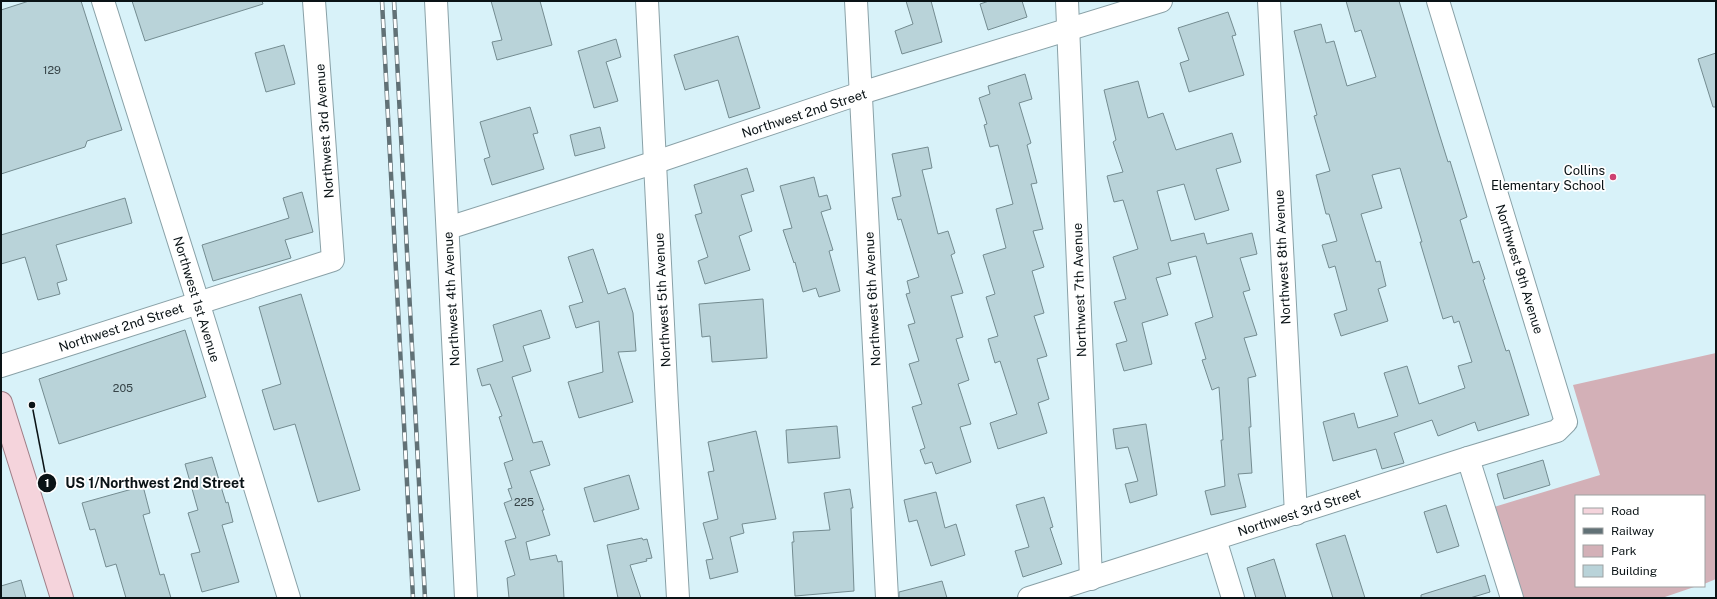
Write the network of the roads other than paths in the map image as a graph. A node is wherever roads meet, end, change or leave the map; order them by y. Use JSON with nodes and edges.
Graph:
{"nodes":[{"id":1,"x":103,"y":1,"type":"edge"},
{"id":2,"x":314,"y":1,"type":"edge"},
{"id":3,"x":436,"y":1,"type":"edge"},
{"id":4,"x":647,"y":1,"type":"edge"},
{"id":5,"x":856,"y":1,"type":"edge"},
{"id":6,"x":1067,"y":1,"type":"edge"},
{"id":7,"x":1161,"y":1,"type":"edge"},
{"id":8,"x":1269,"y":1,"type":"edge"},
{"id":9,"x":1438,"y":1,"type":"edge"},
{"id":10,"x":1069,"y":29,"type":"junction"},
{"id":11,"x":861,"y":93,"type":"junction"},
{"id":12,"x":656,"y":162,"type":"junction"},
{"id":13,"x":448,"y":228,"type":"junction"},
{"id":14,"x":333,"y":260,"type":"joint"},
{"id":15,"x":198,"y":302,"type":"junction"},
{"id":16,"x":1,"y":366,"type":"edge"},
{"id":17,"x":1,"y":403,"type":"edge"},
{"id":18,"x":1566,"y":422,"type":"joint"},
{"id":19,"x":1468,"y":458,"type":"junction"},
{"id":20,"x":1296,"y":514,"type":"junction"},
{"id":21,"x":1214,"y":539,"type":"junction"},
{"id":22,"x":1090,"y":579,"type":"junction"},
{"id":23,"x":62,"y":598,"type":"edge"},
{"id":24,"x":289,"y":598,"type":"edge"},
{"id":25,"x":466,"y":598,"type":"edge"},
{"id":26,"x":678,"y":598,"type":"edge"},
{"id":27,"x":887,"y":598,"type":"edge"},
{"id":28,"x":1029,"y":598,"type":"edge"},
{"id":29,"x":1233,"y":598,"type":"edge"},
{"id":30,"x":1512,"y":598,"type":"edge"}],
"edges":[{"from":1,"to":15,"type":"street","name":"Northwest 1st Avenue"},
{"from":2,"to":14,"type":"street","name":"Northwest 3rd Avenue"},
{"from":3,"to":13,"type":"street","name":"Northwest 4th Avenue"},
{"from":4,"to":12,"type":"street","name":"Northwest 5th Avenue"},
{"from":5,"to":11,"type":"street","name":"Northwest 6th Avenue"},
{"from":6,"to":10,"type":"street","name":"Northwest 7th Avenue"},
{"from":7,"to":10,"type":"street","name":"Northwest 2nd Street"},
{"from":8,"to":20,"type":"street","name":"Northwest 8th Avenue"},
{"from":9,"to":18,"type":"street","name":"Northwest 9th Avenue"},
{"from":10,"to":11,"type":"street","name":"Northwest 2nd Street"},
{"from":10,"to":22,"type":"street","name":"Northwest 7th Avenue"},
{"from":11,"to":12,"type":"street","name":"Northwest 2nd Street"},
{"from":11,"to":27,"type":"street","name":"Northwest 6th Avenue"},
{"from":12,"to":13,"type":"street","name":"Northwest 2nd Street"},
{"from":12,"to":26,"type":"street","name":"Northwest 5th Avenue"},
{"from":13,"to":25,"type":"street","name":"Northwest 4th Avenue"},
{"from":14,"to":15,"type":"street","name":"Northwest 2nd Street"},
{"from":15,"to":16,"type":"street","name":"Northwest 2nd Street"},
{"from":15,"to":24,"type":"street","name":"Northwest 1st Avenue"},
{"from":17,"to":23,"type":"main road"},
{"from":18,"to":19,"type":"street","name":"Northwest 3rd Street"},
{"from":19,"to":20,"type":"street","name":"Northwest 3rd Street"},
{"from":19,"to":30,"type":"street"},
{"from":20,"to":21,"type":"street","name":"Northwest 3rd Street"},
{"from":21,"to":22,"type":"street","name":"Northwest 3rd Street"},
{"from":21,"to":29,"type":"street"},
{"from":22,"to":28,"type":"street","name":"Northwest 3rd Street"}]}
